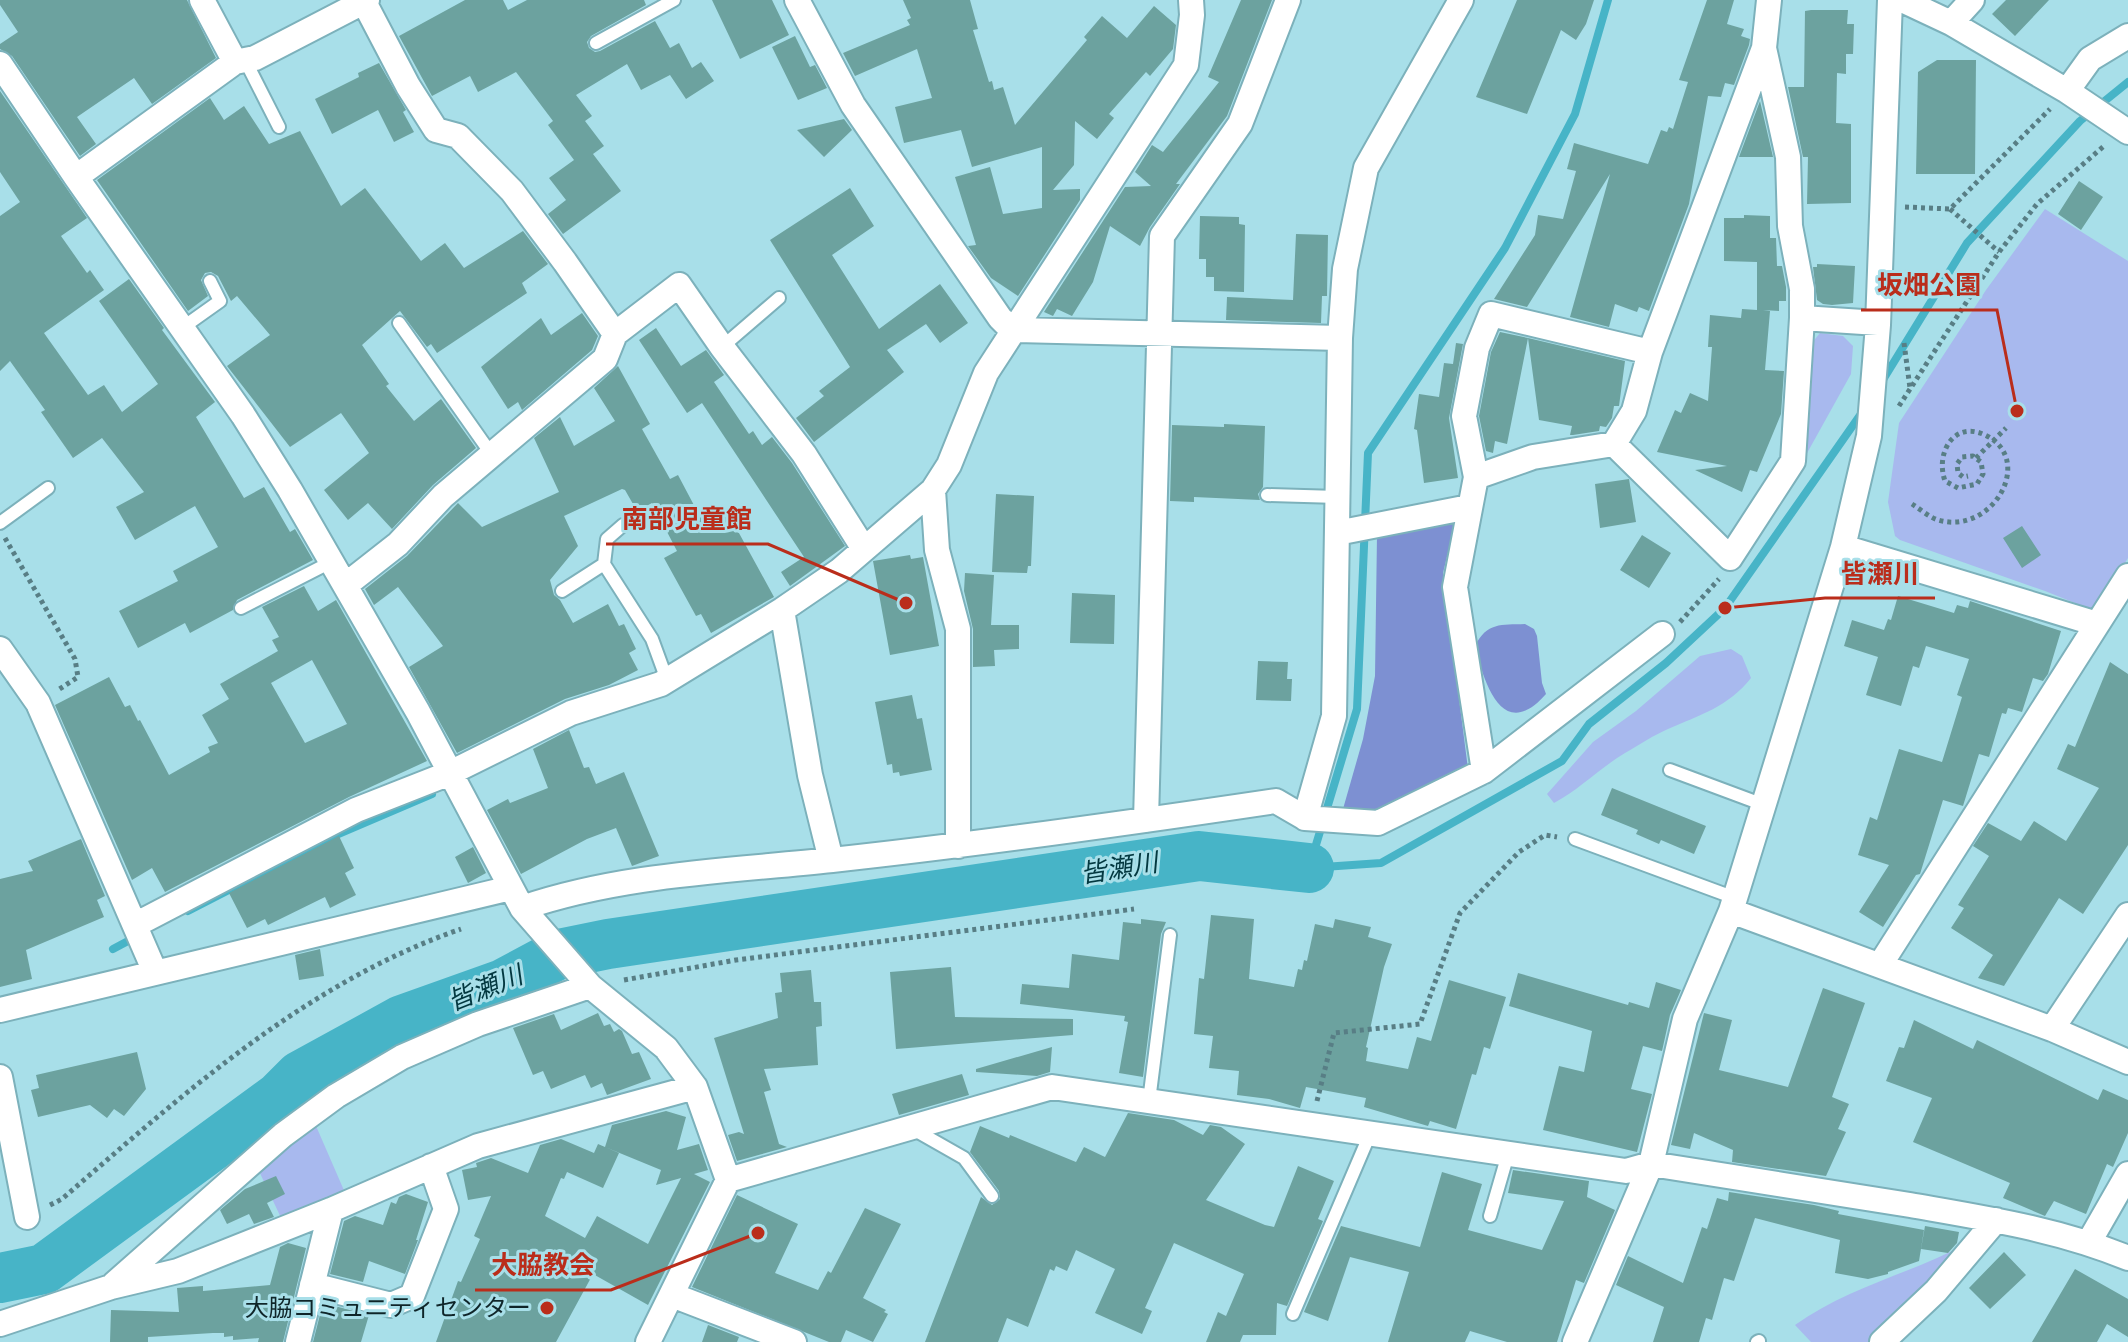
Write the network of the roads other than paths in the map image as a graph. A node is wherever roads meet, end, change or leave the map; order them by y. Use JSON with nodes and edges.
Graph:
{"nodes":[{"id":1,"x":202,"y":0,"type":"edge"},
{"id":2,"x":674,"y":0,"type":"edge"},
{"id":3,"x":797,"y":0,"type":"edge"},
{"id":4,"x":1191,"y":0,"type":"edge"},
{"id":5,"x":1288,"y":0,"type":"edge"},
{"id":6,"x":1461,"y":0,"type":"edge"},
{"id":7,"x":1769,"y":0,"type":"edge"},
{"id":8,"x":1890,"y":0,"type":"edge"},
{"id":9,"x":1902,"y":0,"type":"edge"},
{"id":10,"x":1972,"y":0,"type":"edge"},
{"id":11,"x":366,"y":1,"type":"edge"},
{"id":12,"x":1951,"y":23,"type":"junction"},
{"id":13,"x":2128,"y":36,"type":"edge"},
{"id":14,"x":596,"y":43,"type":"dead end"},
{"id":15,"x":1764,"y":48,"type":"junction"},
{"id":16,"x":240,"y":61,"type":"junction"},
{"id":17,"x":0,"y":64,"type":"edge"},
{"id":18,"x":2067,"y":91,"type":"junction"},
{"id":19,"x":279,"y":127,"type":"dead end"},
{"id":20,"x":2126,"y":129,"type":"edge"},
{"id":21,"x":76,"y":177,"type":"junction"},
{"id":22,"x":210,"y":281,"type":"dead end"},
{"id":23,"x":779,"y":298,"type":"dead end"},
{"id":24,"x":1802,"y":318,"type":"junction"},
{"id":25,"x":399,"y":323,"type":"dead end"},
{"id":26,"x":1878,"y":324,"type":"junction"},
{"id":27,"x":182,"y":328,"type":"junction"},
{"id":28,"x":1012,"y":330,"type":"junction"},
{"id":29,"x":615,"y":334,"type":"junction"},
{"id":30,"x":1161,"y":334,"type":"junction"},
{"id":31,"x":1340,"y":338,"type":"junction"},
{"id":32,"x":722,"y":347,"type":"junction"},
{"id":33,"x":1650,"y":352,"type":"junction"},
{"id":34,"x":1614,"y":444,"type":"junction"},
{"id":35,"x":492,"y":455,"type":"junction"},
{"id":36,"x":1476,"y":477,"type":"junction"},
{"id":37,"x":48,"y":488,"type":"dead end"},
{"id":38,"x":933,"y":490,"type":"junction"},
{"id":39,"x":1267,"y":495,"type":"dead end"},
{"id":40,"x":1338,"y":497,"type":"junction"},
{"id":41,"x":1469,"y":507,"type":"junction"},
{"id":42,"x":0,"y":523,"type":"edge"},
{"id":43,"x":623,"y":525,"type":"dead end"},
{"id":44,"x":1343,"y":532,"type":"junction"},
{"id":45,"x":1843,"y":547,"type":"junction"},
{"id":46,"x":864,"y":549,"type":"junction"},
{"id":47,"x":333,"y":561,"type":"junction"},
{"id":48,"x":604,"y":564,"type":"junction"},
{"id":49,"x":2128,"y":576,"type":"edge"},
{"id":50,"x":347,"y":584,"type":"junction"},
{"id":51,"x":562,"y":591,"type":"dead end"},
{"id":52,"x":241,"y":608,"type":"dead end"},
{"id":53,"x":782,"y":610,"type":"junction"},
{"id":54,"x":2097,"y":624,"type":"junction"},
{"id":55,"x":1662,"y":634,"type":"road end"},
{"id":56,"x":0,"y":649,"type":"edge"},
{"id":57,"x":667,"y":680,"type":"junction"},
{"id":58,"x":1670,"y":770,"type":"dead end"},
{"id":59,"x":1484,"y":771,"type":"junction"},
{"id":60,"x":450,"y":773,"type":"junction"},
{"id":61,"x":1764,"y":805,"type":"junction"},
{"id":62,"x":1305,"y":818,"type":"junction"},
{"id":63,"x":1146,"y":820,"type":"junction"},
{"id":64,"x":1575,"y":839,"type":"road end"},
{"id":65,"x":958,"y":846,"type":"junction"},
{"id":66,"x":831,"y":860,"type":"junction"},
{"id":67,"x":516,"y":898,"type":"junction"},
{"id":68,"x":1733,"y":904,"type":"junction"},
{"id":69,"x":2128,"y":915,"type":"edge"},
{"id":70,"x":135,"y":925,"type":"junction"},
{"id":71,"x":1170,"y":935,"type":"dead end"},
{"id":72,"x":1880,"y":965,"type":"junction"},
{"id":73,"x":155,"y":972,"type":"junction"},
{"id":74,"x":590,"y":986,"type":"junction"},
{"id":75,"x":0,"y":1010,"type":"edge"},
{"id":76,"x":2052,"y":1029,"type":"junction"},
{"id":77,"x":2128,"y":1062,"type":"edge"},
{"id":78,"x":0,"y":1077,"type":"edge"},
{"id":79,"x":695,"y":1087,"type":"junction"},
{"id":80,"x":1149,"y":1101,"type":"junction"},
{"id":81,"x":910,"y":1128,"type":"junction"},
{"id":82,"x":1370,"y":1134,"type":"junction"},
{"id":83,"x":1508,"y":1154,"type":"junction"},
{"id":84,"x":1651,"y":1164,"type":"junction"},
{"id":85,"x":431,"y":1166,"type":"junction"},
{"id":86,"x":2128,"y":1174,"type":"edge"},
{"id":87,"x":728,"y":1180,"type":"junction"},
{"id":88,"x":992,"y":1196,"type":"dead end"},
{"id":89,"x":331,"y":1210,"type":"junction"},
{"id":90,"x":1490,"y":1216,"type":"dead end"},
{"id":91,"x":27,"y":1217,"type":"road end"},
{"id":92,"x":1996,"y":1220,"type":"junction"},
{"id":93,"x":2089,"y":1242,"type":"junction"},
{"id":94,"x":2128,"y":1258,"type":"edge"},
{"id":95,"x":312,"y":1285,"type":"junction"},
{"id":96,"x":111,"y":1287,"type":"junction"},
{"id":97,"x":672,"y":1295,"type":"junction"},
{"id":98,"x":1293,"y":1314,"type":"dead end"},
{"id":99,"x":0,"y":1324,"type":"edge"},
{"id":100,"x":298,"y":1342,"type":"edge"},
{"id":101,"x":648,"y":1342,"type":"edge"},
{"id":102,"x":794,"y":1342,"type":"edge"},
{"id":103,"x":1575,"y":1342,"type":"edge"},
{"id":104,"x":1882,"y":1342,"type":"edge"}],
"edges":[{"from":1,"to":16,"type":"street"},
{"from":2,"to":14,"type":"lane"},
{"from":3,"to":28,"type":"street"},
{"from":4,"to":28,"type":"street"},
{"from":5,"to":30,"type":"street"},
{"from":6,"to":31,"type":"street"},
{"from":7,"to":15,"type":"street"},
{"from":8,"to":26,"type":"street"},
{"from":9,"to":12,"type":"street"},
{"from":10,"to":12,"type":"street"},
{"from":11,"to":16,"type":"street"},
{"from":11,"to":29,"type":"street"},
{"from":12,"to":18,"type":"street"},
{"from":13,"to":18,"type":"street"},
{"from":15,"to":24,"type":"street"},
{"from":15,"to":33,"type":"street"},
{"from":16,"to":19,"type":"lane"},
{"from":16,"to":21,"type":"street"},
{"from":17,"to":21,"type":"street"},
{"from":18,"to":20,"type":"street"},
{"from":21,"to":27,"type":"street"},
{"from":22,"to":27,"type":"lane"},
{"from":23,"to":32,"type":"lane"},
{"from":24,"to":26,"type":"street"},
{"from":24,"to":34,"type":"street"},
{"from":25,"to":35,"type":"lane"},
{"from":26,"to":45,"type":"street"},
{"from":27,"to":47,"type":"street"},
{"from":28,"to":30,"type":"street"},
{"from":28,"to":38,"type":"street"},
{"from":29,"to":32,"type":"street"},
{"from":29,"to":35,"type":"street"},
{"from":30,"to":31,"type":"street"},
{"from":30,"to":63,"type":"street"},
{"from":31,"to":40,"type":"street"},
{"from":32,"to":46,"type":"street"},
{"from":33,"to":34,"type":"street"},
{"from":33,"to":36,"type":"street"},
{"from":34,"to":36,"type":"street"},
{"from":35,"to":50,"type":"street"},
{"from":36,"to":41,"type":"street"},
{"from":37,"to":42,"type":"lane"},
{"from":38,"to":46,"type":"street"},
{"from":38,"to":65,"type":"street"},
{"from":39,"to":40,"type":"lane"},
{"from":40,"to":44,"type":"street"},
{"from":41,"to":44,"type":"street"},
{"from":41,"to":59,"type":"street"},
{"from":43,"to":48,"type":"lane"},
{"from":44,"to":62,"type":"street"},
{"from":45,"to":54,"type":"street"},
{"from":45,"to":61,"type":"street"},
{"from":46,"to":53,"type":"street"},
{"from":47,"to":50,"type":"street"},
{"from":47,"to":52,"type":"lane"},
{"from":48,"to":51,"type":"lane"},
{"from":48,"to":57,"type":"lane"},
{"from":49,"to":54,"type":"street"},
{"from":50,"to":60,"type":"street"},
{"from":53,"to":57,"type":"street"},
{"from":53,"to":66,"type":"street"},
{"from":54,"to":72,"type":"street"},
{"from":55,"to":59,"type":"street"},
{"from":56,"to":70,"type":"street"},
{"from":57,"to":60,"type":"street"},
{"from":58,"to":61,"type":"lane"},
{"from":59,"to":62,"type":"street"},
{"from":60,"to":67,"type":"street"},
{"from":60,"to":70,"type":"street"},
{"from":61,"to":68,"type":"street"},
{"from":62,"to":63,"type":"street"},
{"from":63,"to":65,"type":"street"},
{"from":64,"to":68,"type":"lane"},
{"from":65,"to":66,"type":"street"},
{"from":66,"to":67,"type":"street"},
{"from":67,"to":73,"type":"street"},
{"from":67,"to":74,"type":"street"},
{"from":68,"to":72,"type":"street"},
{"from":68,"to":84,"type":"street"},
{"from":69,"to":76,"type":"street"},
{"from":70,"to":73,"type":"street"},
{"from":71,"to":80,"type":"lane"},
{"from":72,"to":76,"type":"street"},
{"from":73,"to":75,"type":"street"},
{"from":74,"to":79,"type":"street"},
{"from":74,"to":96,"type":"street"},
{"from":76,"to":77,"type":"street"},
{"from":78,"to":91,"type":"street"},
{"from":79,"to":85,"type":"street"},
{"from":79,"to":87,"type":"street"},
{"from":80,"to":81,"type":"street"},
{"from":80,"to":82,"type":"street"},
{"from":81,"to":87,"type":"street"},
{"from":81,"to":88,"type":"lane"},
{"from":82,"to":83,"type":"street"},
{"from":82,"to":98,"type":"lane"},
{"from":83,"to":84,"type":"street"},
{"from":83,"to":90,"type":"lane"},
{"from":84,"to":92,"type":"street"},
{"from":84,"to":103,"type":"street"},
{"from":85,"to":89,"type":"street"},
{"from":85,"to":95,"type":"street"},
{"from":86,"to":93,"type":"street"},
{"from":87,"to":97,"type":"street"},
{"from":89,"to":95,"type":"street"},
{"from":89,"to":96,"type":"street"},
{"from":92,"to":93,"type":"street"},
{"from":92,"to":104,"type":"street"},
{"from":93,"to":94,"type":"street"},
{"from":95,"to":100,"type":"street"},
{"from":96,"to":99,"type":"street"},
{"from":97,"to":101,"type":"street"},
{"from":97,"to":102,"type":"street"}]}
